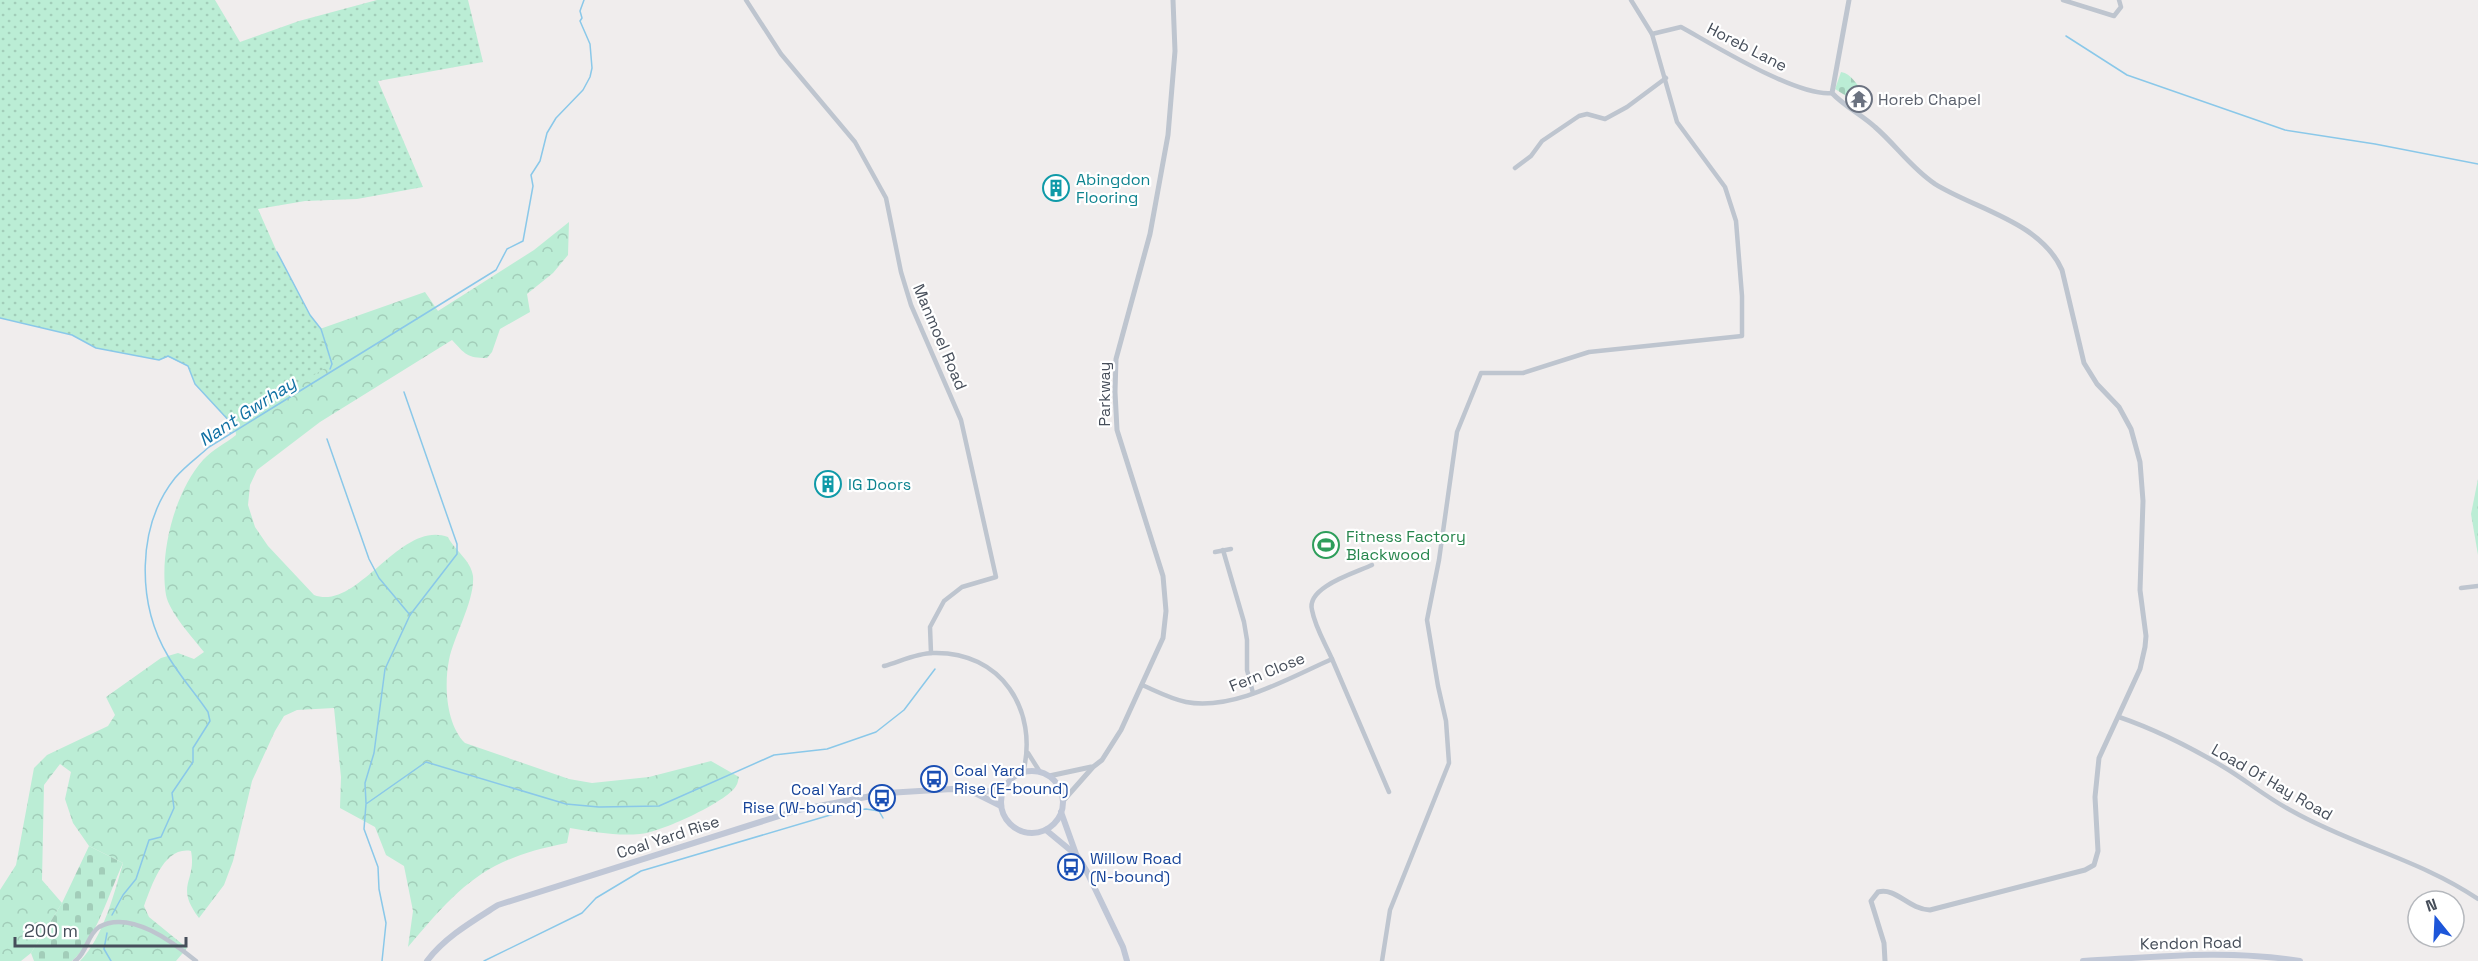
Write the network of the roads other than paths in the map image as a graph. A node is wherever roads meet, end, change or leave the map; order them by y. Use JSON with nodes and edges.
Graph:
{"nodes":[{"id":1,"x":746,"y":0,"type":"edge"},
{"id":2,"x":1173,"y":0,"type":"edge"},
{"id":3,"x":1631,"y":0,"type":"edge"},
{"id":4,"x":1850,"y":0,"type":"edge"},
{"id":5,"x":2063,"y":0,"type":"edge"},
{"id":6,"x":2119,"y":0,"type":"edge"},
{"id":7,"x":1652,"y":34,"type":"junction"},
{"id":8,"x":1666,"y":78,"type":"junction"},
{"id":9,"x":1832,"y":93,"type":"junction"},
{"id":10,"x":1515,"y":168,"type":"dead end"},
{"id":11,"x":1231,"y":549,"type":"dead end"},
{"id":12,"x":1223,"y":550,"type":"junction"},
{"id":13,"x":1215,"y":552,"type":"dead end"},
{"id":14,"x":1372,"y":565,"type":"dead end"},
{"id":15,"x":2478,"y":586,"type":"edge"},
{"id":16,"x":2461,"y":588,"type":"dead end"},
{"id":17,"x":931,"y":653,"type":"junction"},
{"id":18,"x":1332,"y":659,"type":"junction"},
{"id":19,"x":884,"y":666,"type":"dead end"},
{"id":20,"x":1142,"y":686,"type":"junction"},
{"id":21,"x":1253,"y":693,"type":"junction"},
{"id":22,"x":2119,"y":717,"type":"junction"},
{"id":23,"x":1028,"y":753,"type":"junction"},
{"id":24,"x":1093,"y":767,"type":"junction"},
{"id":25,"x":1040,"y":772,"type":"junction"},
{"id":26,"x":1023,"y":773,"type":"junction"},
{"id":27,"x":1049,"y":776,"type":"junction"},
{"id":28,"x":1006,"y":786,"type":"junction"},
{"id":29,"x":1389,"y":792,"type":"dead end"},
{"id":30,"x":973,"y":793,"type":"junction"},
{"id":31,"x":1063,"y":801,"type":"junction"},
{"id":32,"x":1001,"y":806,"type":"junction"},
{"id":33,"x":1061,"y":812,"type":"junction"},
{"id":34,"x":1046,"y":830,"type":"junction"},
{"id":35,"x":1076,"y":854,"type":"junction"},
{"id":36,"x":2478,"y":899,"type":"edge"},
{"id":37,"x":2104,"y":960,"type":"edge"},
{"id":38,"x":75,"y":961,"type":"edge"},
{"id":39,"x":196,"y":961,"type":"edge"},
{"id":40,"x":427,"y":961,"type":"edge"},
{"id":41,"x":1127,"y":961,"type":"edge"},
{"id":42,"x":1382,"y":961,"type":"edge"},
{"id":43,"x":1885,"y":961,"type":"edge"},
{"id":44,"x":2083,"y":961,"type":"edge"},
{"id":45,"x":2300,"y":961,"type":"edge"}],
"edges":[{"from":1,"to":17,"type":"street","name":"Manmoel Road"},
{"from":2,"to":20,"type":"street","name":"Parkway"},
{"from":3,"to":7,"type":"street"},
{"from":4,"to":9,"type":"street"},
{"from":5,"to":6,"type":"street"},
{"from":7,"to":8,"type":"street"},
{"from":7,"to":9,"type":"street","name":"Horeb Lane"},
{"from":8,"to":10,"type":"street"},
{"from":8,"to":42,"type":"street"},
{"from":9,"to":22,"type":"street"},
{"from":11,"to":12,"type":"street"},
{"from":12,"to":13,"type":"street"},
{"from":12,"to":21,"type":"street"},
{"from":14,"to":18,"type":"street","name":"Fern Close"},
{"from":15,"to":16,"type":"street"},
{"from":17,"to":19,"type":"street"},
{"from":17,"to":23,"type":"street"},
{"from":18,"to":21,"type":"street","name":"Fern Close"},
{"from":18,"to":29,"type":"street","name":"Fern Close"},
{"from":20,"to":21,"type":"street","name":"Fern Close"},
{"from":20,"to":24,"type":"street","name":"Parkway"},
{"from":22,"to":36,"type":"street","name":"Load Of Hay Road"},
{"from":22,"to":43,"type":"street"},
{"from":23,"to":25,"type":"street"},
{"from":23,"to":26,"type":"street"},
{"from":24,"to":27,"type":"street"},
{"from":24,"to":31,"type":"street","name":"Parkway"},
{"from":25,"to":26,"type":"main road"},
{"from":25,"to":27,"type":"main road"},
{"from":26,"to":28,"type":"main road"},
{"from":27,"to":31,"type":"main road"},
{"from":28,"to":30,"type":"main road","name":"Coal Yard Rise"},
{"from":28,"to":32,"type":"main road"},
{"from":30,"to":32,"type":"main road","name":"Coal Yard Rise"},
{"from":30,"to":40,"type":"main road","name":"Coal Yard Rise"},
{"from":31,"to":33,"type":"main road"},
{"from":32,"to":34,"type":"main road"},
{"from":33,"to":34,"type":"main road"},
{"from":33,"to":35,"type":"main road"},
{"from":34,"to":35,"type":"main road"},
{"from":35,"to":41,"type":"main road"},
{"from":37,"to":44,"type":"main road","name":"Kendon Road"},
{"from":37,"to":45,"type":"main road","name":"Kendon Road"},
{"from":38,"to":39,"type":"street"}]}
